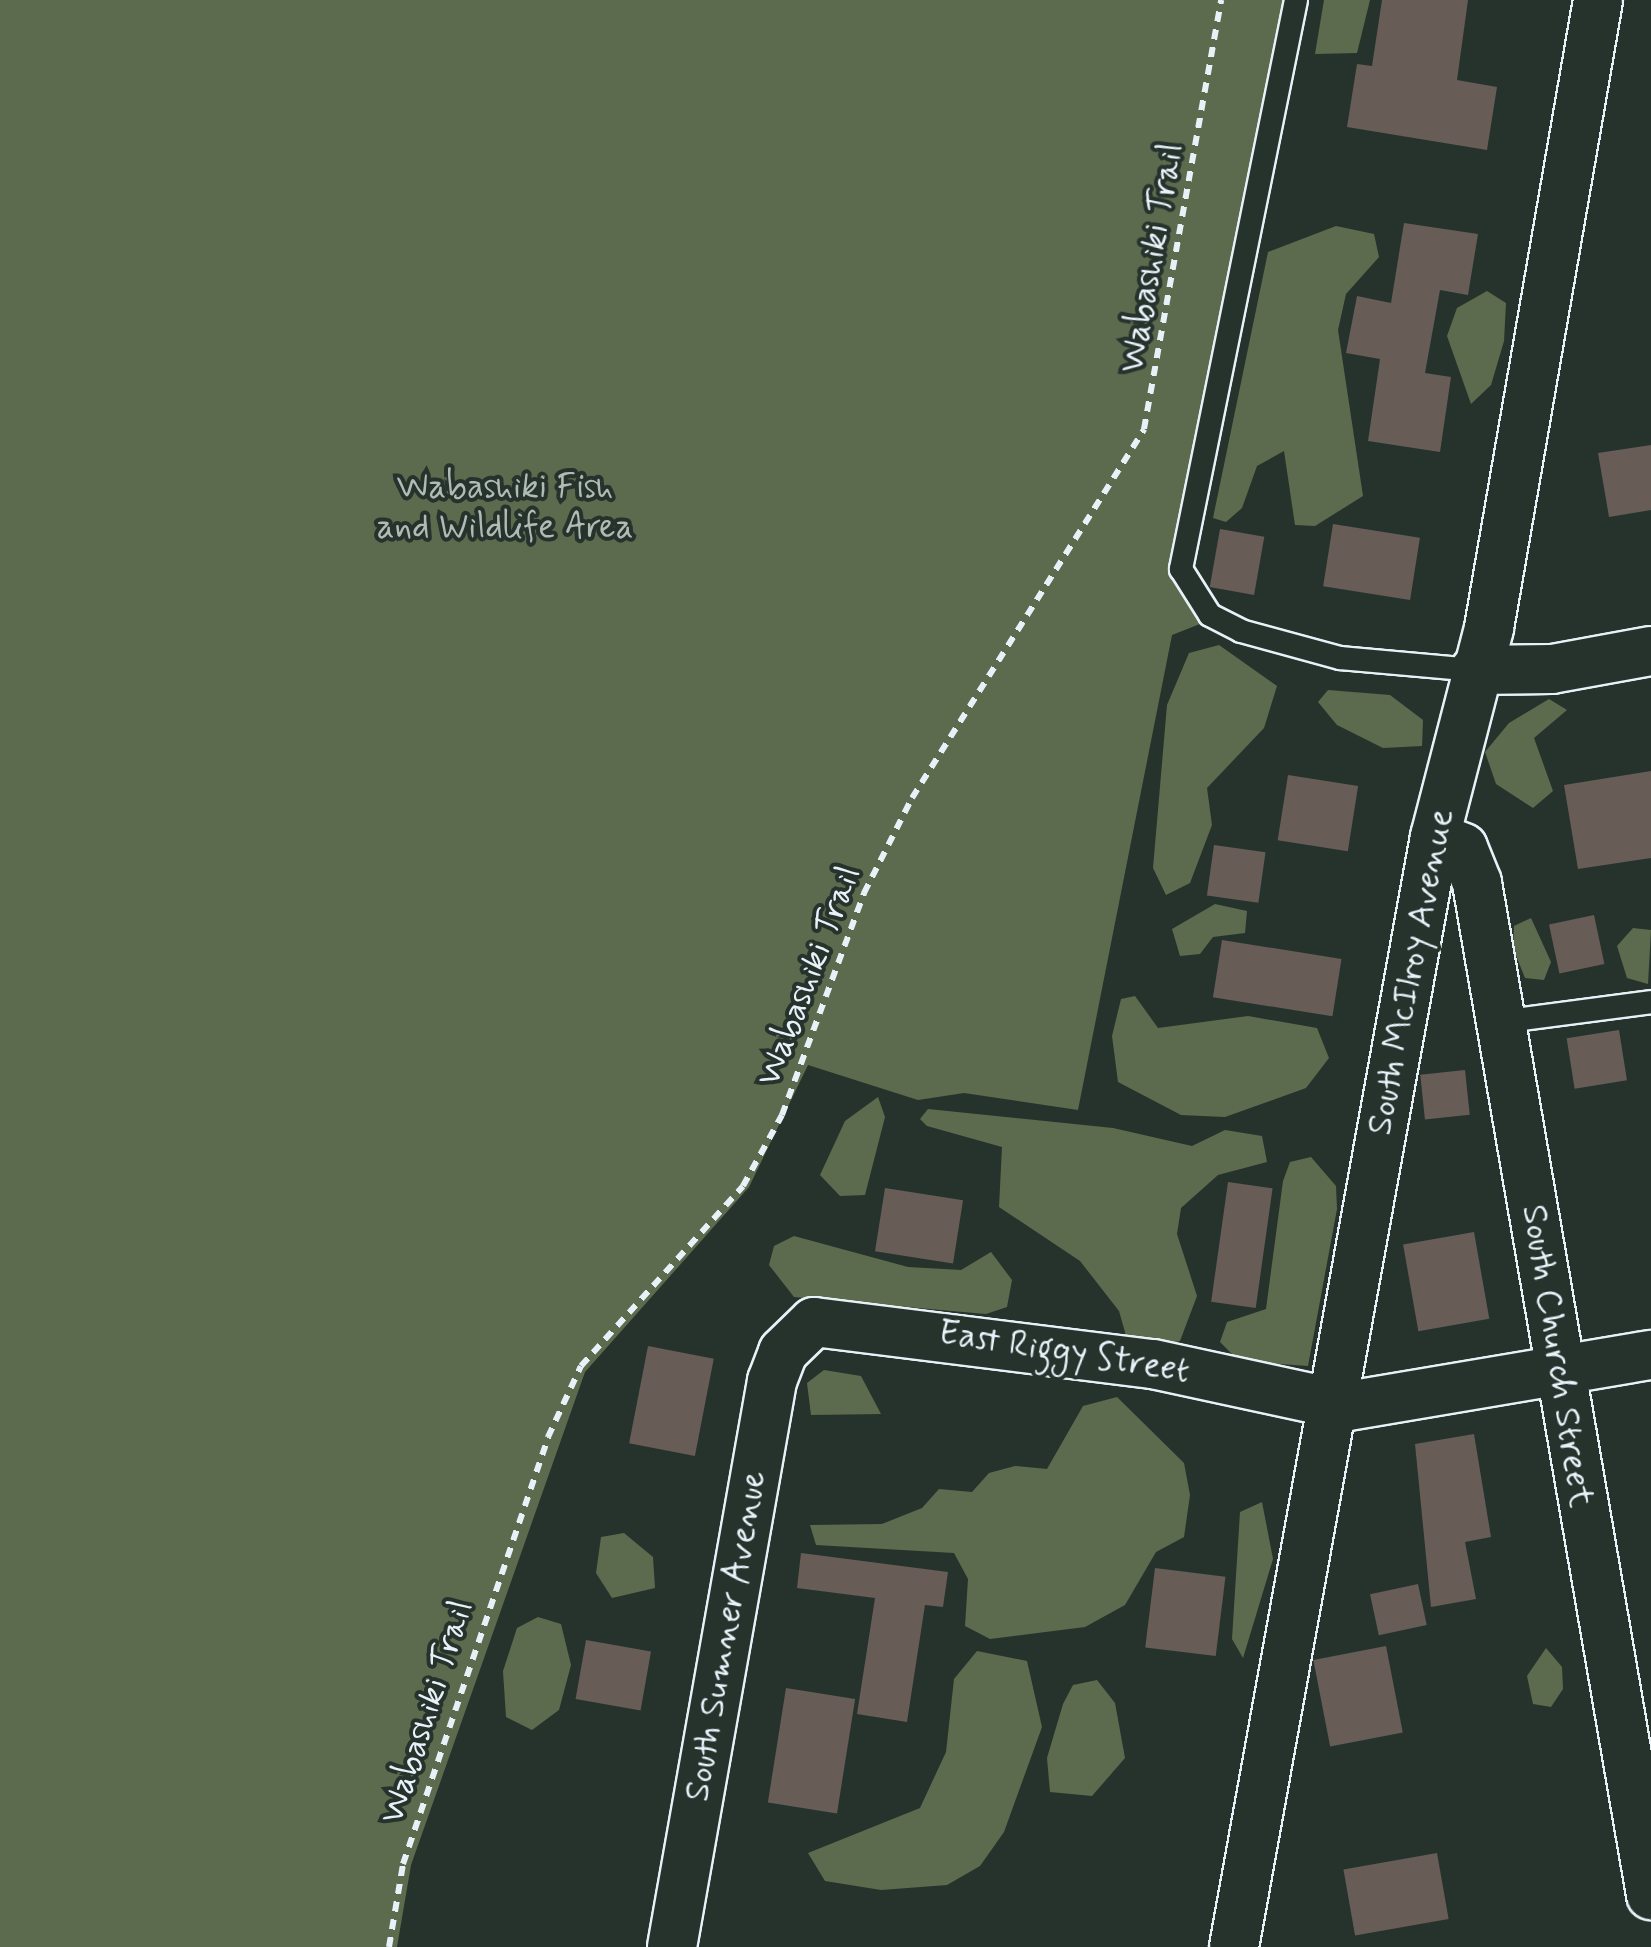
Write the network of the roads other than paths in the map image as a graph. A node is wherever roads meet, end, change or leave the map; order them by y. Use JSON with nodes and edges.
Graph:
{"nodes":[{"id":1,"x":1296,"y":0,"type":"edge"},
{"id":2,"x":1598,"y":0,"type":"edge"},
{"id":3,"x":1651,"y":651,"type":"edge"},
{"id":4,"x":1475,"y":670,"type":"junction"},
{"id":5,"x":1436,"y":837,"type":"junction"},
{"id":6,"x":1651,"y":1002,"type":"edge"},
{"id":7,"x":1500,"y":1022,"type":"junction"},
{"id":8,"x":799,"y":1331,"type":"joint"},
{"id":9,"x":1651,"y":1355,"type":"edge"},
{"id":10,"x":1560,"y":1371,"type":"junction"},
{"id":11,"x":1329,"y":1402,"type":"junction"},
{"id":12,"x":1634,"y":1711,"type":"edge"},
{"id":13,"x":1651,"y":1895,"type":"edge"},
{"id":14,"x":672,"y":1947,"type":"edge"},
{"id":15,"x":1234,"y":1947,"type":"edge"}],
"edges":[{"from":1,"to":4,"type":"lane"},
{"from":2,"to":4,"type":"street","name":"South McIlroy Avenue"},
{"from":3,"to":4,"type":"street"},
{"from":4,"to":5,"type":"street","name":"South McIlroy Avenue"},
{"from":5,"to":7,"type":"street","name":"South Church Street"},
{"from":5,"to":11,"type":"street","name":"South McIlroy Avenue"},
{"from":6,"to":7,"type":"lane"},
{"from":7,"to":10,"type":"street","name":"South Church Street"},
{"from":8,"to":11,"type":"street","name":"East Riggy Street"},
{"from":8,"to":14,"type":"street","name":"South Sumner Avenue"},
{"from":9,"to":10,"type":"street","name":"East Riggy Street"},
{"from":10,"to":11,"type":"street","name":"East Riggy Street"},
{"from":10,"to":12,"type":"street","name":"South Church Street"},
{"from":11,"to":15,"type":"street","name":"South McIlroy Avenue"},
{"from":12,"to":13,"type":"street","name":"South Church Street"}]}
